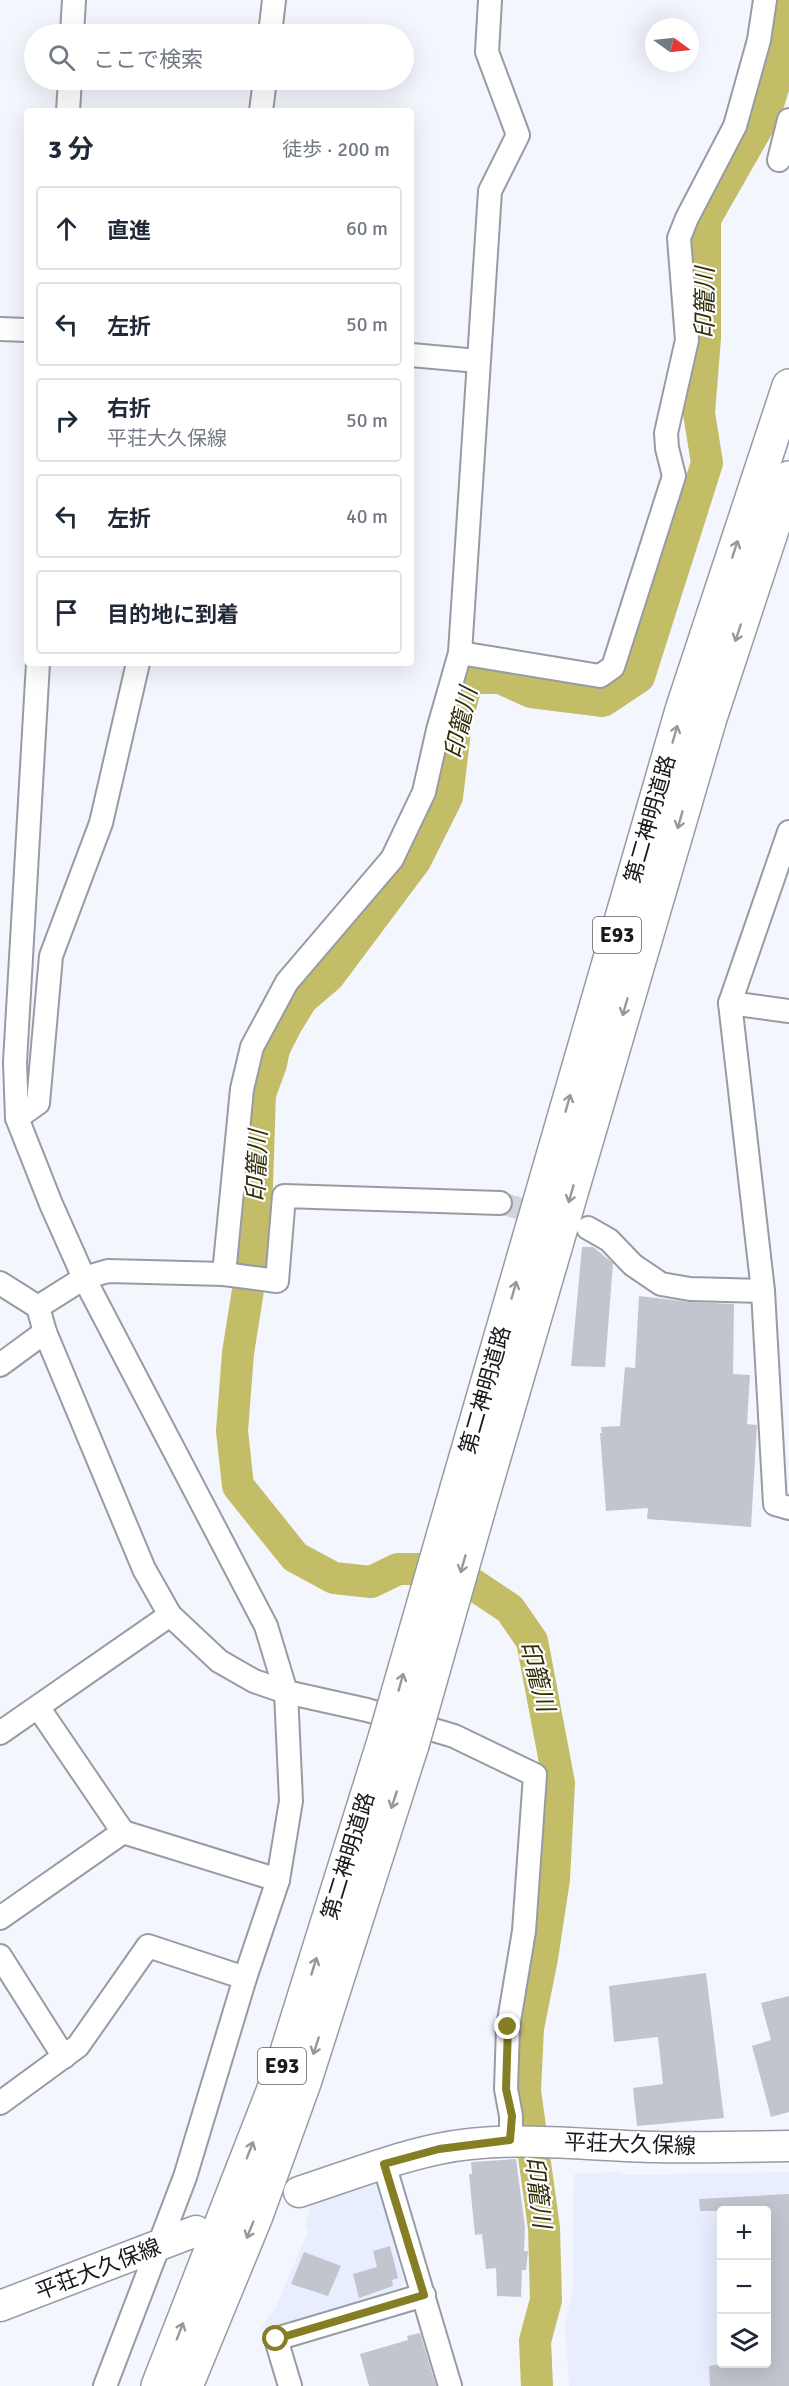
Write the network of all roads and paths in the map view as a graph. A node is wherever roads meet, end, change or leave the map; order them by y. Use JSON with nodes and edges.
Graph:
{"nodes":[{"id":1,"x":74,"y":0,"type":"edge"},
{"id":2,"x":274,"y":0,"type":"edge"},
{"id":3,"x":490,"y":0,"type":"edge"},
{"id":4,"x":765,"y":0,"type":"edge"},
{"id":5,"x":73,"y":24,"type":"edge"},
{"id":6,"x":271,"y":24,"type":"edge"},
{"id":7,"x":69,"y":90,"type":"edge"},
{"id":8,"x":264,"y":90,"type":"edge"},
{"id":9,"x":68,"y":108,"type":"edge"},
{"id":10,"x":261,"y":108,"type":"edge"},
{"id":11,"x":789,"y":120,"type":"edge"},
{"id":12,"x":779,"y":160,"type":"dead end"},
{"id":13,"x":0,"y":329,"type":"edge"},
{"id":14,"x":24,"y":330,"type":"edge"},
{"id":15,"x":414,"y":355,"type":"edge"},
{"id":16,"x":478,"y":361,"type":"junction"},
{"id":17,"x":789,"y":386,"type":"edge"},
{"id":18,"x":789,"y":478,"type":"edge"},
{"id":19,"x":460,"y":653,"type":"junction"},
{"id":20,"x":38,"y":666,"type":"edge"},
{"id":21,"x":137,"y":666,"type":"edge"},
{"id":22,"x":789,"y":832,"type":"edge"},
{"id":23,"x":730,"y":1002,"type":"junction"},
{"id":24,"x":789,"y":1011,"type":"edge"},
{"id":25,"x":17,"y":1118,"type":"junction"},
{"id":26,"x":500,"y":1203,"type":"tunnel mouth"},
{"id":27,"x":588,"y":1228,"type":"dead end"},
{"id":28,"x":224,"y":1274,"type":"junction"},
{"id":29,"x":84,"y":1278,"type":"junction"},
{"id":30,"x":0,"y":1283,"type":"edge"},
{"id":31,"x":763,"y":1291,"type":"junction"},
{"id":32,"x":38,"y":1307,"type":"junction"},
{"id":33,"x":45,"y":1332,"type":"junction"},
{"id":34,"x":0,"y":1365,"type":"edge"},
{"id":35,"x":468,"y":1498,"type":"junction"},
{"id":36,"x":789,"y":1508,"type":"edge"},
{"id":37,"x":170,"y":1615,"type":"junction"},
{"id":38,"x":286,"y":1692,"type":"junction"},
{"id":39,"x":38,"y":1707,"type":"junction"},
{"id":40,"x":0,"y":1733,"type":"edge"},
{"id":41,"x":398,"y":1741,"type":"junction"},
{"id":42,"x":123,"y":1832,"type":"junction"},
{"id":43,"x":278,"y":1880,"type":"junction"},
{"id":44,"x":0,"y":1918,"type":"edge"},
{"id":45,"x":0,"y":1956,"type":"edge"},
{"id":46,"x":245,"y":1978,"type":"junction"},
{"id":47,"x":64,"y":2057,"type":"junction"},
{"id":48,"x":0,"y":2103,"type":"edge"},
{"id":49,"x":525,"y":2140,"type":"junction"},
{"id":50,"x":789,"y":2146,"type":"edge"},
{"id":51,"x":384,"y":2164,"type":"junction"},
{"id":52,"x":299,"y":2192,"type":"dead end"},
{"id":53,"x":195,"y":2231,"type":"dead end"},
{"id":54,"x":158,"y":2247,"type":"junction"},
{"id":55,"x":424,"y":2295,"type":"junction"},
{"id":56,"x":0,"y":2306,"type":"edge"},
{"id":57,"x":105,"y":2386,"type":"edge"},
{"id":58,"x":158,"y":2386,"type":"edge"},
{"id":59,"x":186,"y":2386,"type":"edge"},
{"id":60,"x":290,"y":2386,"type":"edge"},
{"id":61,"x":450,"y":2386,"type":"edge"}],
"edges":[{"from":1,"to":5,"type":"street"},
{"from":2,"to":6,"type":"street"},
{"from":3,"to":16,"type":"street"},
{"from":4,"to":19,"type":"street"},
{"from":7,"to":9,"type":"street"},
{"from":8,"to":10,"type":"street"},
{"from":11,"to":12,"type":"street"},
{"from":13,"to":14,"type":"street"},
{"from":15,"to":16,"type":"street"},
{"from":16,"to":19,"type":"street"},
{"from":35,"to":17,"type":"highway","name":"第二神明道路","number":"E93","one_way":true},
{"from":18,"to":35,"type":"highway","name":"第二神明道路","number":"E93","one_way":true},
{"from":19,"to":28,"type":"street"},
{"from":20,"to":25,"type":"street"},
{"from":21,"to":25,"type":"street"},
{"from":22,"to":23,"type":"street"},
{"from":23,"to":24,"type":"street"},
{"from":23,"to":31,"type":"street"},
{"from":25,"to":29,"type":"street"},
{"from":26,"to":28,"type":"street"},
{"from":27,"to":31,"type":"street"},
{"from":28,"to":29,"type":"street"},
{"from":29,"to":32,"type":"street"},
{"from":29,"to":38,"type":"street"},
{"from":30,"to":32,"type":"street"},
{"from":31,"to":36,"type":"street"},
{"from":32,"to":33,"type":"street"},
{"from":33,"to":34,"type":"street"},
{"from":33,"to":37,"type":"street"},
{"from":35,"to":41,"type":"highway","name":"第二神明道路","number":"E93","bridge":true},
{"from":37,"to":38,"type":"street"},
{"from":37,"to":39,"type":"street"},
{"from":38,"to":43,"type":"street"},
{"from":38,"to":49,"type":"street"},
{"from":39,"to":40,"type":"street"},
{"from":39,"to":42,"type":"street"},
{"from":58,"to":41,"type":"highway","name":"第二神明道路","number":"E93","one_way":true},
{"from":41,"to":59,"type":"highway","name":"第二神明道路","number":"E93","one_way":true},
{"from":42,"to":43,"type":"street"},
{"from":42,"to":44,"type":"street"},
{"from":43,"to":46,"type":"street"},
{"from":45,"to":47,"type":"street"},
{"from":46,"to":47,"type":"street"},
{"from":46,"to":54,"type":"street"},
{"from":47,"to":48,"type":"street"},
{"from":49,"to":50,"type":"main road","name":"平荘大久保線"},
{"from":49,"to":51,"type":"main road","name":"平荘大久保線"},
{"from":51,"to":52,"type":"main road","name":"平荘大久保線"},
{"from":51,"to":55,"type":"street"},
{"from":53,"to":54,"type":"main road","name":"平荘大久保線"},
{"from":54,"to":56,"type":"main road","name":"平荘大久保線"},
{"from":54,"to":57,"type":"street"},
{"from":55,"to":60,"type":"street"},
{"from":55,"to":61,"type":"street"}]}
